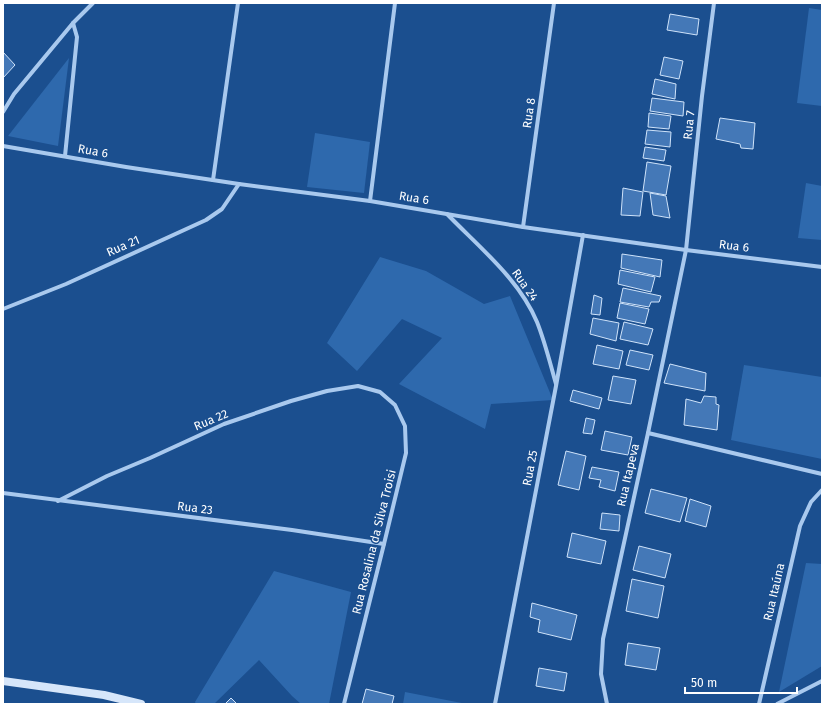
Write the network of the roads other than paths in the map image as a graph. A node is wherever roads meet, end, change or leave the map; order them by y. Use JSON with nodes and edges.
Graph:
{"nodes":[{"id":1,"x":93,"y":3,"type":"edge"},
{"id":2,"x":238,"y":3,"type":"edge"},
{"id":3,"x":395,"y":3,"type":"edge"},
{"id":4,"x":554,"y":3,"type":"edge"},
{"id":5,"x":714,"y":3,"type":"edge"},
{"id":6,"x":73,"y":23,"type":"junction"},
{"id":7,"x":3,"y":112,"type":"edge"},
{"id":8,"x":3,"y":146,"type":"edge"},
{"id":9,"x":65,"y":156,"type":"junction"},
{"id":10,"x":213,"y":180,"type":"junction"},
{"id":11,"x":239,"y":184,"type":"junction"},
{"id":12,"x":370,"y":201,"type":"junction"},
{"id":13,"x":446,"y":214,"type":"junction"},
{"id":14,"x":524,"y":226,"type":"junction"},
{"id":15,"x":583,"y":235,"type":"junction"},
{"id":16,"x":686,"y":250,"type":"junction"},
{"id":17,"x":822,"y":267,"type":"edge"},
{"id":18,"x":3,"y":309,"type":"edge"},
{"id":19,"x":556,"y":386,"type":"junction"},
{"id":20,"x":380,"y":392,"type":"joint"},
{"id":21,"x":648,"y":434,"type":"junction"},
{"id":22,"x":822,"y":474,"type":"edge"},
{"id":23,"x":822,"y":490,"type":"edge"},
{"id":24,"x":3,"y":493,"type":"edge"},
{"id":25,"x":58,"y":501,"type":"junction"},
{"id":26,"x":384,"y":544,"type":"junction"},
{"id":27,"x":3,"y":681,"type":"edge"},
{"id":28,"x":822,"y":681,"type":"edge"},
{"id":29,"x":141,"y":704,"type":"edge"},
{"id":30,"x":344,"y":704,"type":"edge"},
{"id":31,"x":495,"y":704,"type":"edge"},
{"id":32,"x":606,"y":704,"type":"edge"},
{"id":33,"x":759,"y":704,"type":"edge"},
{"id":34,"x":777,"y":704,"type":"edge"}],
"edges":[{"from":1,"to":6,"type":"street"},
{"from":2,"to":10,"type":"street"},
{"from":3,"to":12,"type":"street"},
{"from":4,"to":14,"type":"street","name":"Rua 8"},
{"from":5,"to":16,"type":"street","name":"Rua 7"},
{"from":6,"to":7,"type":"street"},
{"from":6,"to":9,"type":"street"},
{"from":8,"to":9,"type":"street","name":"Rua 6"},
{"from":9,"to":10,"type":"street","name":"Rua 6"},
{"from":10,"to":11,"type":"street","name":"Rua 6"},
{"from":11,"to":12,"type":"street","name":"Rua 6"},
{"from":11,"to":18,"type":"street","name":"Rua 21"},
{"from":12,"to":13,"type":"street","name":"Rua 6"},
{"from":13,"to":14,"type":"street","name":"Rua 6"},
{"from":13,"to":19,"type":"street","name":"Rua 24"},
{"from":14,"to":15,"type":"street","name":"Rua 6"},
{"from":15,"to":16,"type":"street","name":"Rua 6"},
{"from":15,"to":19,"type":"street","name":"Rua 25"},
{"from":16,"to":17,"type":"street","name":"Rua 6"},
{"from":16,"to":21,"type":"street","name":"Rua Itapeva"},
{"from":19,"to":31,"type":"street","name":"Rua 25"},
{"from":20,"to":25,"type":"street","name":"Rua 22"},
{"from":20,"to":26,"type":"street","name":"Rua Rosalina da Silva Troisi"},
{"from":21,"to":22,"type":"street"},
{"from":21,"to":32,"type":"street","name":"Rua Itapeva"},
{"from":23,"to":33,"type":"street","name":"Rua Itaúna"},
{"from":24,"to":25,"type":"street","name":"Rua 23"},
{"from":25,"to":26,"type":"street","name":"Rua 23"},
{"from":26,"to":30,"type":"street","name":"Rua Rosalina da Silva Troisi"},
{"from":27,"to":29,"type":"main road"},
{"from":28,"to":34,"type":"street"}]}
